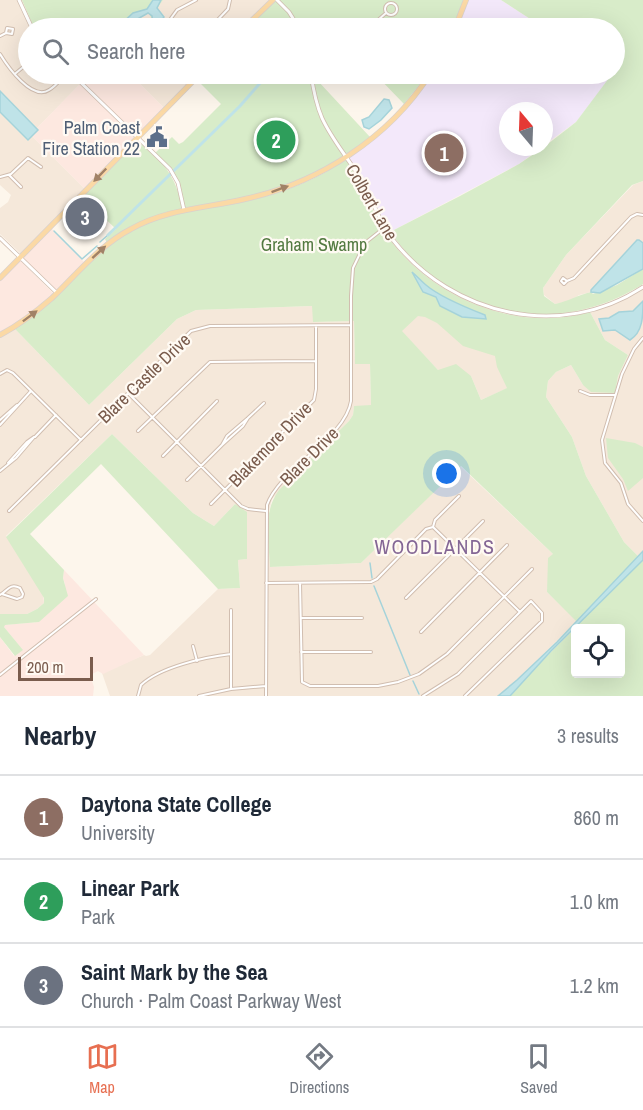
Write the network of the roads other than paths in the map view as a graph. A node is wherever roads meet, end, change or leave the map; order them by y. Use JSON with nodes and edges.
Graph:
{"nodes":[{"id":1,"x":19,"y":0,"type":"edge"},
{"id":2,"x":196,"y":0,"type":"edge"},
{"id":3,"x":230,"y":0,"type":"edge"},
{"id":4,"x":275,"y":0,"type":"edge"},
{"id":5,"x":466,"y":0,"type":"edge"},
{"id":6,"x":386,"y":13,"type":"junction"},
{"id":7,"x":27,"y":18,"type":"edge"},
{"id":8,"x":171,"y":18,"type":"edge"},
{"id":9,"x":219,"y":18,"type":"edge"},
{"id":10,"x":255,"y":18,"type":"edge"},
{"id":11,"x":293,"y":18,"type":"edge"},
{"id":12,"x":380,"y":18,"type":"edge"},
{"id":13,"x":459,"y":18,"type":"edge"},
{"id":14,"x":6,"y":33,"type":"dead end"},
{"id":15,"x":0,"y":36,"type":"edge"},
{"id":16,"x":0,"y":54,"type":"edge"},
{"id":17,"x":18,"y":71,"type":"edge"},
{"id":18,"x":15,"y":74,"type":"junction"},
{"id":19,"x":18,"y":77,"type":"edge"},
{"id":20,"x":25,"y":84,"type":"edge"},
{"id":21,"x":55,"y":84,"type":"edge"},
{"id":22,"x":82,"y":84,"type":"edge"},
{"id":23,"x":313,"y":84,"type":"edge"},
{"id":24,"x":422,"y":84,"type":"edge"},
{"id":25,"x":189,"y":85,"type":"edge"},
{"id":26,"x":137,"y":138,"type":"junction"},
{"id":27,"x":346,"y":157,"type":"junction"},
{"id":28,"x":41,"y":168,"type":"dead end"},
{"id":29,"x":9,"y":175,"type":"junction"},
{"id":30,"x":0,"y":177,"type":"edge"},
{"id":31,"x":21,"y":187,"type":"dead end"},
{"id":32,"x":184,"y":210,"type":"junction"},
{"id":33,"x":643,"y":215,"type":"edge"},
{"id":34,"x":384,"y":228,"type":"junction"},
{"id":35,"x":0,"y":238,"type":"edge"},
{"id":36,"x":20,"y":258,"type":"junction"},
{"id":37,"x":0,"y":278,"type":"edge"},
{"id":38,"x":567,"y":281,"type":"dead end"},
{"id":39,"x":643,"y":286,"type":"edge"},
{"id":40,"x":57,"y":293,"type":"junction"},
{"id":41,"x":316,"y":326,"type":"junction"},
{"id":42,"x":351,"y":326,"type":"junction"},
{"id":43,"x":0,"y":335,"type":"edge"},
{"id":44,"x":643,"y":338,"type":"edge"},
{"id":45,"x":316,"y":361,"type":"junction"},
{"id":46,"x":0,"y":374,"type":"edge"},
{"id":47,"x":32,"y":391,"type":"junction"},
{"id":48,"x":580,"y":391,"type":"dead end"},
{"id":49,"x":128,"y":393,"type":"junction"},
{"id":50,"x":616,"y":395,"type":"junction"},
{"id":51,"x":217,"y":401,"type":"dead end"},
{"id":52,"x":264,"y":403,"type":"dead end"},
{"id":53,"x":17,"y":405,"type":"junction"},
{"id":54,"x":56,"y":415,"type":"junction"},
{"id":55,"x":153,"y":417,"type":"junction"},
{"id":56,"x":0,"y":420,"type":"edge"},
{"id":57,"x":0,"y":425,"type":"edge"},
{"id":58,"x":138,"y":431,"type":"dead end"},
{"id":59,"x":81,"y":440,"type":"junction"},
{"id":60,"x":177,"y":441,"type":"junction"},
{"id":61,"x":163,"y":456,"type":"dead end"},
{"id":62,"x":201,"y":466,"type":"junction"},
{"id":63,"x":0,"y":471,"type":"edge"},
{"id":64,"x":187,"y":480,"type":"dead end"},
{"id":65,"x":226,"y":490,"type":"junction"},
{"id":66,"x":459,"y":496,"type":"dead end"},
{"id":67,"x":211,"y":504,"type":"dead end"},
{"id":68,"x":9,"y":511,"type":"dead end"},
{"id":69,"x":266,"y":511,"type":"junction"},
{"id":70,"x":643,"y":514,"type":"edge"},
{"id":71,"x":639,"y":518,"type":"junction"},
{"id":72,"x":483,"y":521,"type":"dead end"},
{"id":73,"x":643,"y":521,"type":"edge"},
{"id":74,"x":433,"y":527,"type":"junction"},
{"id":75,"x":507,"y":545,"type":"dead end"},
{"id":76,"x":456,"y":548,"type":"junction"},
{"id":77,"x":532,"y":569,"type":"dead end"},
{"id":78,"x":480,"y":572,"type":"junction"},
{"id":79,"x":266,"y":583,"type":"junction"},
{"id":80,"x":300,"y":583,"type":"junction"},
{"id":81,"x":1,"y":594,"type":"edge"},
{"id":82,"x":505,"y":596,"type":"junction"},
{"id":83,"x":406,"y":598,"type":"dead end"},
{"id":84,"x":96,"y":599,"type":"dead end"},
{"id":85,"x":231,"y":610,"type":"dead end"},
{"id":86,"x":520,"y":612,"type":"junction"},
{"id":87,"x":300,"y":618,"type":"junction"},
{"id":88,"x":362,"y":618,"type":"dead end"},
{"id":89,"x":421,"y":632,"type":"dead end"},
{"id":90,"x":193,"y":646,"type":"dead end"},
{"id":91,"x":301,"y":652,"type":"junction"},
{"id":92,"x":371,"y":652,"type":"dead end"},
{"id":93,"x":231,"y":654,"type":"junction"},
{"id":94,"x":197,"y":661,"type":"junction"},
{"id":95,"x":0,"y":675,"type":"edge"},
{"id":96,"x":266,"y":686,"type":"junction"},
{"id":97,"x":231,"y":689,"type":"junction"},
{"id":98,"x":138,"y":696,"type":"edge"},
{"id":99,"x":199,"y":696,"type":"edge"},
{"id":100,"x":266,"y":696,"type":"edge"},
{"id":101,"x":423,"y":696,"type":"edge"},
{"id":102,"x":465,"y":696,"type":"edge"}],
"edges":[{"from":1,"to":7,"type":"street"},
{"from":2,"to":8,"type":"street"},
{"from":3,"to":9,"type":"street"},
{"from":4,"to":10,"type":"main road"},
{"from":4,"to":11,"type":"street"},
{"from":5,"to":13,"type":"main road"},
{"from":6,"to":6,"type":"street"},
{"from":6,"to":12,"type":"street"},
{"from":14,"to":15,"type":"street"},
{"from":16,"to":18,"type":"street"},
{"from":17,"to":18,"type":"street"},
{"from":18,"to":19,"type":"street"},
{"from":20,"to":21,"type":"street"},
{"from":22,"to":26,"type":"street"},
{"from":23,"to":27,"type":"street","name":"Colbert Lane"},
{"from":24,"to":27,"type":"main road"},
{"from":25,"to":26,"type":"main road"},
{"from":26,"to":32,"type":"street"},
{"from":26,"to":36,"type":"main road","one_way":true},
{"from":32,"to":27,"type":"main road","one_way":true},
{"from":27,"to":34,"type":"street","name":"Colbert Lane"},
{"from":28,"to":29,"type":"street"},
{"from":29,"to":30,"type":"street"},
{"from":29,"to":31,"type":"street"},
{"from":40,"to":32,"type":"main road","one_way":true},
{"from":33,"to":38,"type":"street"},
{"from":34,"to":39,"type":"street","name":"Colbert Lane"},
{"from":34,"to":42,"type":"street","name":"Blare Drive"},
{"from":35,"to":36,"type":"street"},
{"from":36,"to":37,"type":"main road"},
{"from":36,"to":40,"type":"street"},
{"from":43,"to":40,"type":"main road","one_way":true},
{"from":41,"to":42,"type":"street","name":"Blare Castle Drive"},
{"from":41,"to":45,"type":"street","name":"Blakemore Drive"},
{"from":41,"to":49,"type":"street","name":"Blare Castle Drive"},
{"from":42,"to":69,"type":"street","name":"Blare Drive"},
{"from":44,"to":50,"type":"street"},
{"from":45,"to":55,"type":"street"},
{"from":45,"to":65,"type":"street","name":"Blakemore Drive"},
{"from":46,"to":47,"type":"street"},
{"from":47,"to":53,"type":"street"},
{"from":47,"to":54,"type":"street"},
{"from":48,"to":50,"type":"street"},
{"from":49,"to":55,"type":"street"},
{"from":49,"to":59,"type":"street","name":"Blare Castle Drive"},
{"from":50,"to":71,"type":"street"},
{"from":51,"to":60,"type":"street"},
{"from":52,"to":62,"type":"street"},
{"from":53,"to":56,"type":"street"},
{"from":53,"to":57,"type":"street"},
{"from":54,"to":59,"type":"street"},
{"from":54,"to":63,"type":"street"},
{"from":55,"to":58,"type":"street"},
{"from":55,"to":60,"type":"street"},
{"from":59,"to":68,"type":"street","name":"Blare Castle Drive"},
{"from":60,"to":61,"type":"street"},
{"from":60,"to":62,"type":"street"},
{"from":62,"to":64,"type":"street"},
{"from":62,"to":65,"type":"street"},
{"from":65,"to":67,"type":"street","name":"Blakemore Drive"},
{"from":65,"to":69,"type":"street"},
{"from":66,"to":74,"type":"street"},
{"from":69,"to":79,"type":"street","name":"Blare Drive"},
{"from":70,"to":71,"type":"street"},
{"from":71,"to":73,"type":"street"},
{"from":72,"to":76,"type":"street"},
{"from":74,"to":76,"type":"street"},
{"from":74,"to":80,"type":"street"},
{"from":75,"to":78,"type":"street"},
{"from":76,"to":78,"type":"street"},
{"from":76,"to":83,"type":"street"},
{"from":77,"to":82,"type":"street"},
{"from":78,"to":82,"type":"street"},
{"from":78,"to":89,"type":"street"},
{"from":79,"to":80,"type":"street"},
{"from":79,"to":96,"type":"street","name":"Blare Drive"},
{"from":80,"to":87,"type":"street"},
{"from":81,"to":81,"type":"street"},
{"from":82,"to":86,"type":"street"},
{"from":82,"to":91,"type":"street"},
{"from":84,"to":95,"type":"street"},
{"from":85,"to":93,"type":"street"},
{"from":86,"to":101,"type":"street"},
{"from":86,"to":102,"type":"street"},
{"from":87,"to":88,"type":"street"},
{"from":87,"to":91,"type":"street"},
{"from":90,"to":94,"type":"street"},
{"from":91,"to":92,"type":"street"},
{"from":93,"to":94,"type":"street"},
{"from":93,"to":97,"type":"street"},
{"from":94,"to":98,"type":"street"},
{"from":96,"to":97,"type":"street"},
{"from":96,"to":100,"type":"street","name":"Blare Drive"},
{"from":97,"to":99,"type":"street"}]}
